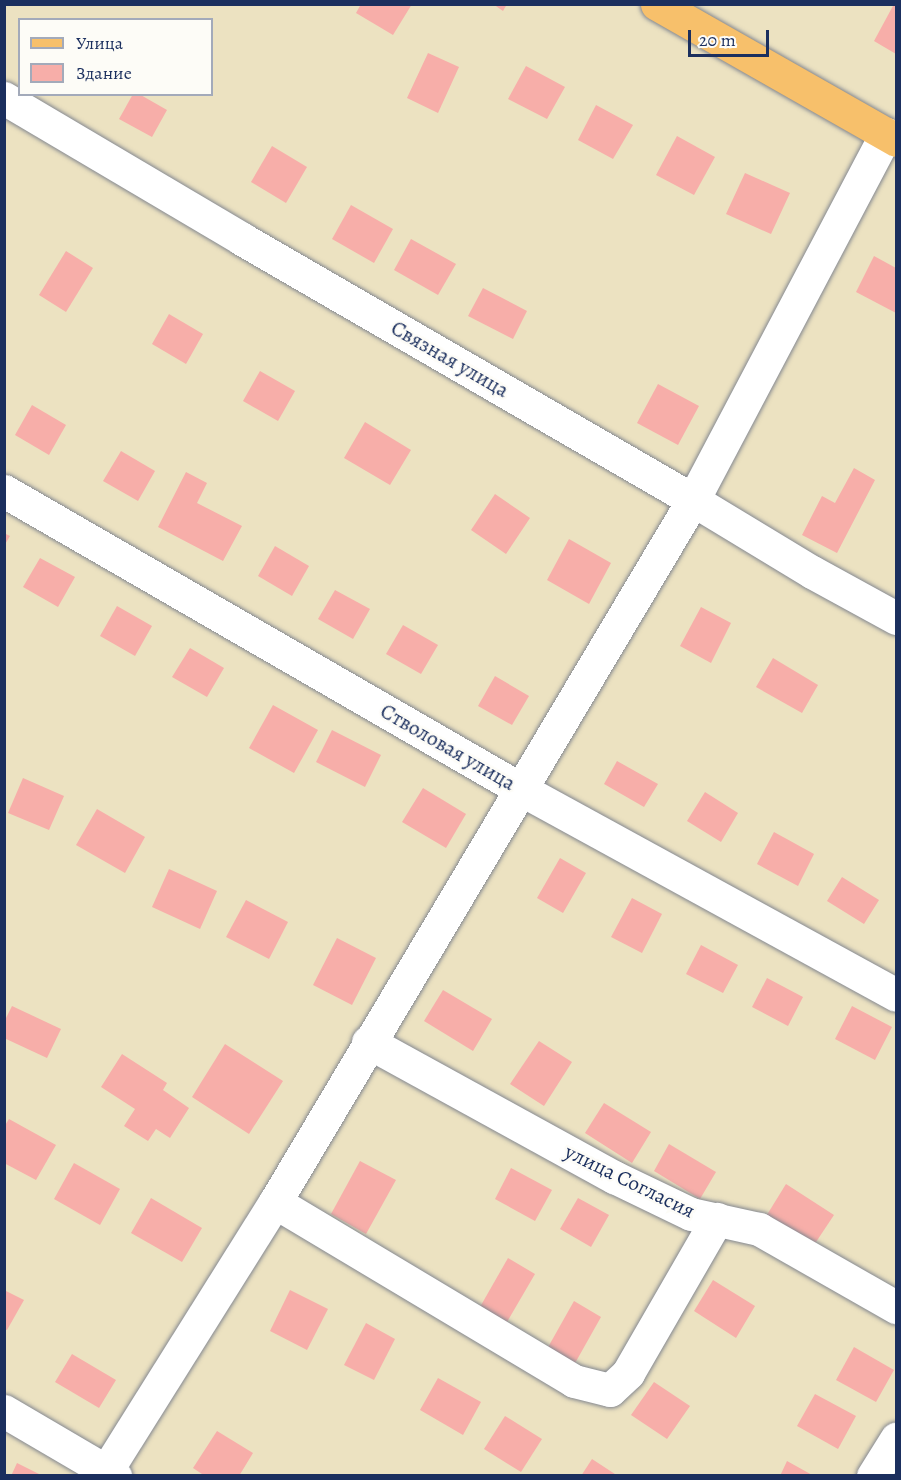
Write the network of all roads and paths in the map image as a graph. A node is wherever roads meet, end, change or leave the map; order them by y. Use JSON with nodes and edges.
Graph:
{"nodes":[{"id":1,"x":657,"y":4,"type":"edge"},
{"id":2,"x":4,"y":98,"type":"edge"},
{"id":3,"x":891,"y":137,"type":"edge"},
{"id":4,"x":4,"y":491,"type":"edge"},
{"id":5,"x":693,"y":500,"type":"junction"},
{"id":6,"x":897,"y":618,"type":"edge"},
{"id":7,"x":522,"y":790,"type":"junction"},
{"id":8,"x":897,"y":995,"type":"edge"},
{"id":9,"x":368,"y":1042,"type":"junction"},
{"id":10,"x":275,"y":1202,"type":"junction"},
{"id":11,"x":717,"y":1218,"type":"junction"},
{"id":12,"x":897,"y":1306,"type":"edge"},
{"id":13,"x":4,"y":1411,"type":"edge"},
{"id":14,"x":897,"y":1439,"type":"edge"},
{"id":15,"x":108,"y":1474,"type":"edge"},
{"id":16,"x":873,"y":1476,"type":"edge"}],
"edges":[{"from":1,"to":3,"type":"main road"},
{"from":2,"to":5,"type":"street","name":"Связная улица"},
{"from":3,"to":5,"type":"street"},
{"from":4,"to":7,"type":"street","name":"Стволовая улица"},
{"from":5,"to":6,"type":"street","name":"Связная улица"},
{"from":5,"to":7,"type":"street"},
{"from":7,"to":8,"type":"street","name":"Стволовая улица"},
{"from":7,"to":9,"type":"street"},
{"from":9,"to":10,"type":"street"},
{"from":9,"to":11,"type":"street","name":"улица Согласия"},
{"from":10,"to":11,"type":"street"},
{"from":10,"to":15,"type":"street"},
{"from":11,"to":12,"type":"street","name":"улица Согласия"},
{"from":13,"to":15,"type":"street"},
{"from":14,"to":16,"type":"street"}]}
